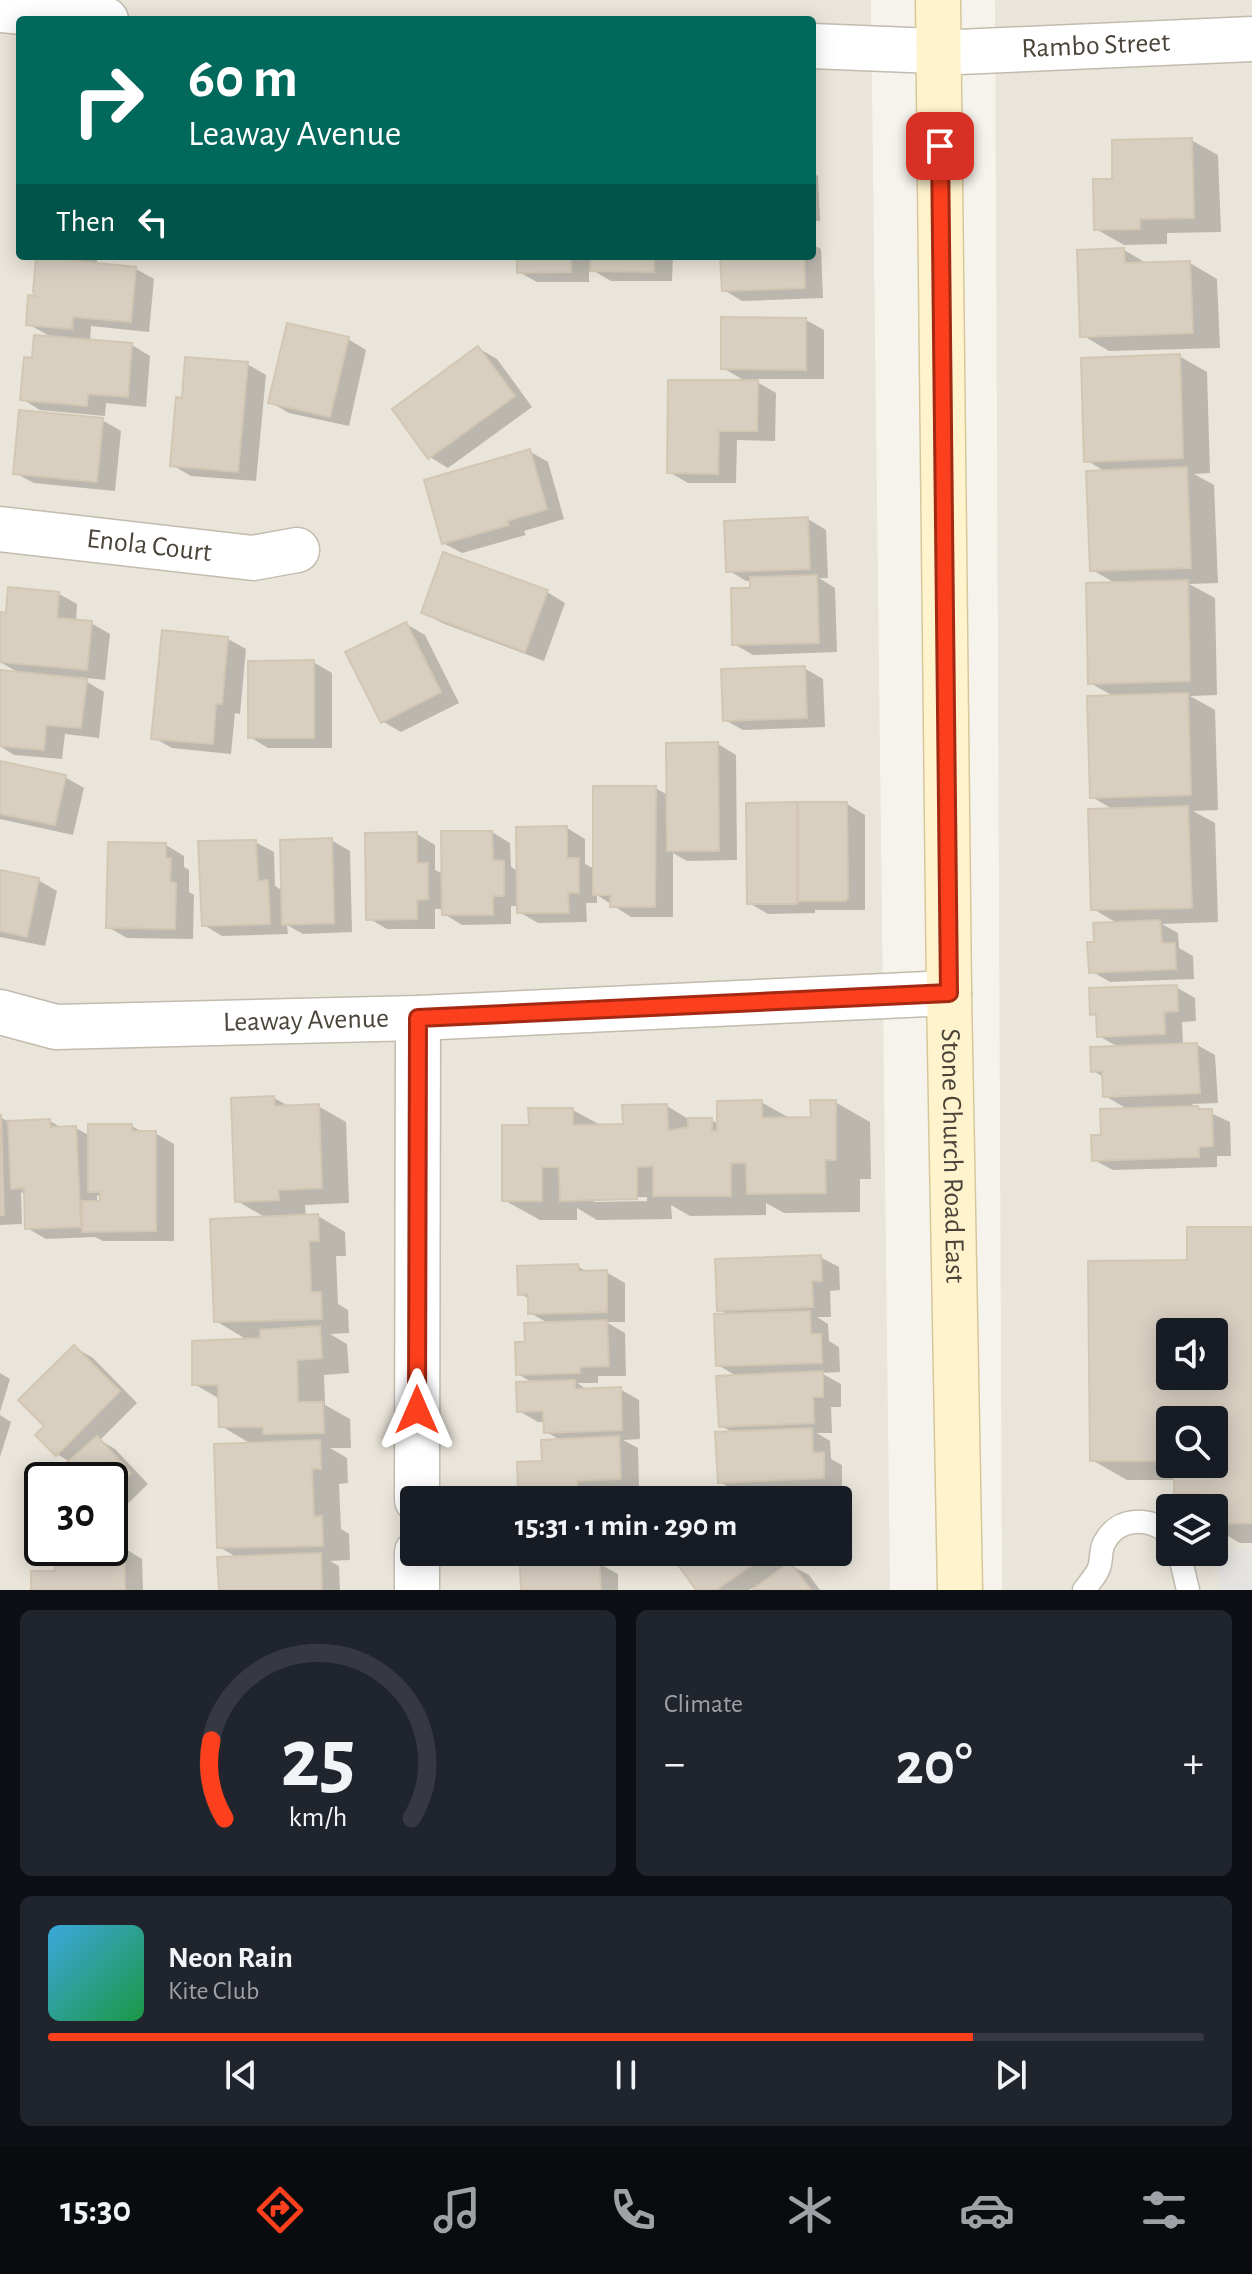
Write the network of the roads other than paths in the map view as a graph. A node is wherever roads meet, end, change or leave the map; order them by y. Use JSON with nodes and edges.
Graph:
{"nodes":[{"id":1,"x":938,"y":0,"type":"edge"},
{"id":2,"x":0,"y":10,"type":"edge"},
{"id":3,"x":64,"y":16,"type":"edge"},
{"id":4,"x":1252,"y":39,"type":"edge"},
{"id":5,"x":816,"y":46,"type":"edge"},
{"id":6,"x":939,"y":52,"type":"junction"},
{"id":7,"x":0,"y":529,"type":"edge"},
{"id":8,"x":297,"y":550,"type":"dead end"},
{"id":9,"x":949,"y":993,"type":"junction"},
{"id":10,"x":0,"y":1012,"type":"edge"},
{"id":11,"x":418,"y":1018,"type":"junction"},
{"id":12,"x":417,"y":1486,"type":"edge"},
{"id":13,"x":1156,"y":1525,"type":"edge"},
{"id":14,"x":417,"y":1566,"type":"edge"},
{"id":15,"x":1182,"y":1566,"type":"edge"},
{"id":16,"x":417,"y":1590,"type":"edge"},
{"id":17,"x":960,"y":1590,"type":"edge"},
{"id":18,"x":1084,"y":1590,"type":"edge"},
{"id":19,"x":1188,"y":1590,"type":"edge"}],
"edges":[{"from":1,"to":6,"type":"main road","name":"Stone Church Road East"},
{"from":2,"to":3,"type":"street"},
{"from":4,"to":6,"type":"street","name":"Rambo Street"},
{"from":5,"to":6,"type":"street","name":"Rambo Street"},
{"from":6,"to":9,"type":"main road","name":"Stone Church Road East"},
{"from":7,"to":8,"type":"street","name":"Enola Court"},
{"from":9,"to":11,"type":"street","name":"Leaway Avenue"},
{"from":9,"to":17,"type":"main road","name":"Stone Church Road East"},
{"from":10,"to":11,"type":"street","name":"Leaway Avenue"},
{"from":11,"to":12,"type":"street"},
{"from":13,"to":18,"type":"lane"},
{"from":14,"to":16,"type":"street"},
{"from":15,"to":19,"type":"lane"}]}
